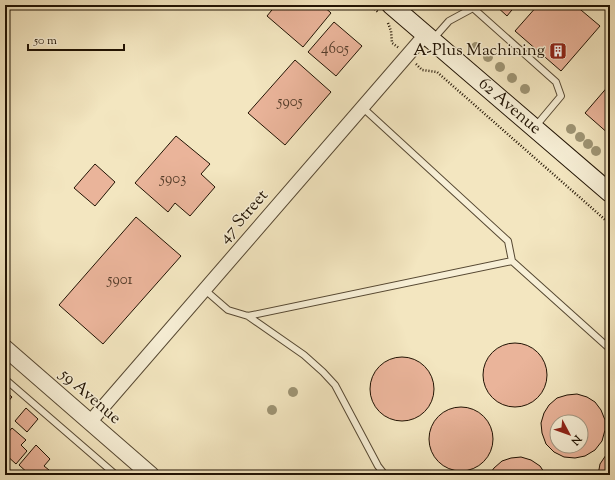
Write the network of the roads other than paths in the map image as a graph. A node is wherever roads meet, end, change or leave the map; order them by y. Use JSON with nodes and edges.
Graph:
{"nodes":[{"id":1,"x":386,"y":13,"type":"edge"},
{"id":2,"x":428,"y":38,"type":"junction"},
{"id":3,"x":362,"y":108,"type":"junction"},
{"id":4,"x":534,"y":128,"type":"junction"},
{"id":5,"x":610,"y":193,"type":"edge"},
{"id":6,"x":512,"y":262,"type":"junction"},
{"id":7,"x":205,"y":290,"type":"junction"},
{"id":8,"x":248,"y":316,"type":"junction"},
{"id":9,"x":5,"y":348,"type":"edge"},
{"id":10,"x":610,"y":349,"type":"edge"},
{"id":11,"x":5,"y":379,"type":"edge"},
{"id":12,"x":90,"y":422,"type":"junction"},
{"id":13,"x":116,"y":475,"type":"edge"},
{"id":14,"x":151,"y":475,"type":"edge"},
{"id":15,"x":385,"y":475,"type":"edge"}],
"edges":[{"from":1,"to":2,"type":"main road","name":"62 Avenue"},
{"from":2,"to":3,"type":"street","name":"47 Street"},
{"from":2,"to":4,"type":"main road","name":"62 Avenue"},
{"from":2,"to":4,"type":"lane"},
{"from":3,"to":6,"type":"lane"},
{"from":3,"to":7,"type":"street","name":"47 Street"},
{"from":4,"to":5,"type":"main road","name":"62 Avenue"},
{"from":6,"to":8,"type":"lane"},
{"from":6,"to":10,"type":"lane"},
{"from":7,"to":8,"type":"lane"},
{"from":7,"to":12,"type":"street","name":"47 Street"},
{"from":8,"to":15,"type":"lane"},
{"from":9,"to":12,"type":"street","name":"59 Avenue"},
{"from":11,"to":13,"type":"lane"},
{"from":12,"to":14,"type":"street","name":"59 Avenue"}]}
